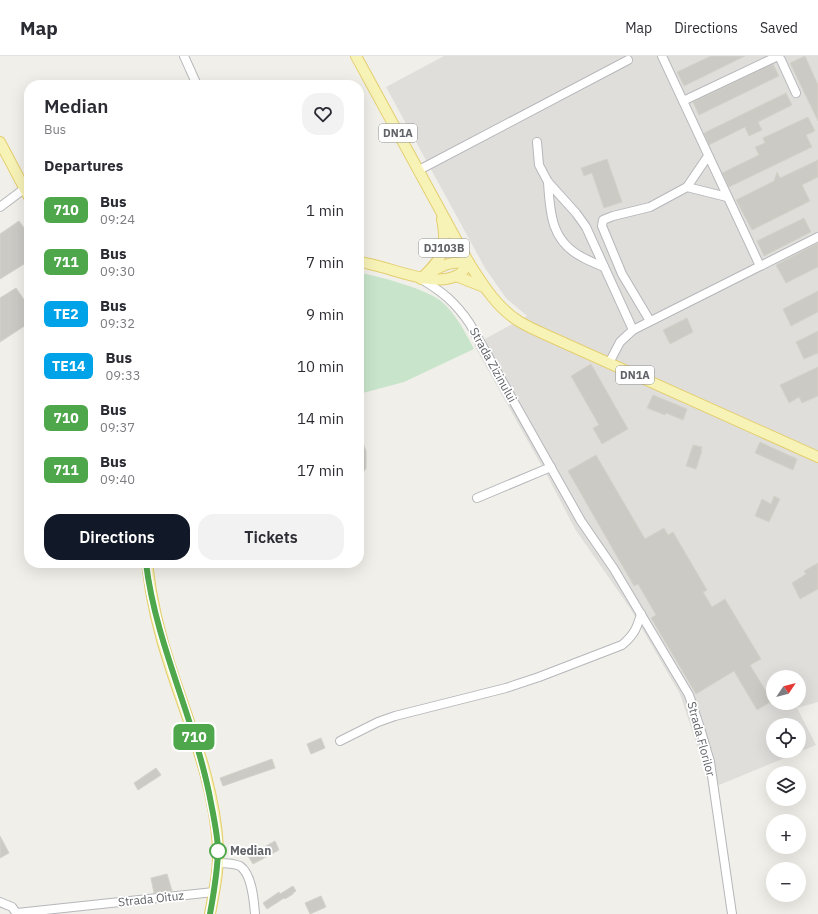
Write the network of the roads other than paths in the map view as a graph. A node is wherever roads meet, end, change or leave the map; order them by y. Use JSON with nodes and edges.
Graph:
{"nodes":[{"id":1,"x":184,"y":56,"type":"edge"},
{"id":2,"x":356,"y":56,"type":"edge"},
{"id":3,"x":662,"y":56,"type":"edge"},
{"id":4,"x":628,"y":60,"type":"dead end"},
{"id":5,"x":196,"y":80,"type":"edge"},
{"id":6,"x":796,"y":93,"type":"dead end"},
{"id":7,"x":683,"y":102,"type":"junction"},
{"id":8,"x":0,"y":142,"type":"edge"},
{"id":9,"x":537,"y":142,"type":"dead end"},
{"id":10,"x":708,"y":156,"type":"junction"},
{"id":11,"x":419,"y":170,"type":"junction"},
{"id":12,"x":548,"y":182,"type":"junction"},
{"id":13,"x":24,"y":187,"type":"edge"},
{"id":14,"x":687,"y":187,"type":"junction"},
{"id":15,"x":24,"y":195,"type":"edge"},
{"id":16,"x":727,"y":197,"type":"junction"},
{"id":17,"x":0,"y":207,"type":"edge"},
{"id":18,"x":440,"y":209,"type":"junction"},
{"id":19,"x":818,"y":237,"type":"edge"},
{"id":20,"x":364,"y":263,"type":"edge"},
{"id":21,"x":469,"y":263,"type":"junction"},
{"id":22,"x":760,"y":266,"type":"junction"},
{"id":23,"x":604,"y":267,"type":"junction"},
{"id":24,"x":456,"y":276,"type":"junction"},
{"id":25,"x":421,"y":279,"type":"junction"},
{"id":26,"x":485,"y":287,"type":"junction"},
{"id":27,"x":650,"y":321,"type":"junction"},
{"id":28,"x":633,"y":330,"type":"junction"},
{"id":29,"x":609,"y":363,"type":"junction"},
{"id":30,"x":818,"y":457,"type":"edge"},
{"id":31,"x":550,"y":466,"type":"junction"},
{"id":32,"x":477,"y":498,"type":"dead end"},
{"id":33,"x":581,"y":521,"type":"joint"},
{"id":34,"x":147,"y":568,"type":"edge"},
{"id":35,"x":641,"y":614,"type":"junction"},
{"id":36,"x":340,"y":741,"type":"dead end"},
{"id":37,"x":218,"y":863,"type":"junction"},
{"id":38,"x":214,"y":892,"type":"junction"},
{"id":39,"x":0,"y":902,"type":"edge"},
{"id":40,"x":17,"y":914,"type":"edge"},
{"id":41,"x":210,"y":914,"type":"edge"},
{"id":42,"x":255,"y":914,"type":"edge"},
{"id":43,"x":732,"y":914,"type":"edge"}],
"edges":[{"from":1,"to":5,"type":"street"},
{"from":2,"to":11,"type":"main road","number":"DN1A"},
{"from":3,"to":7,"type":"street"},
{"from":4,"to":11,"type":"street"},
{"from":6,"to":7,"type":"street"},
{"from":7,"to":10,"type":"street"},
{"from":8,"to":13,"type":"main road"},
{"from":9,"to":12,"type":"street"},
{"from":10,"to":14,"type":"street"},
{"from":10,"to":16,"type":"street"},
{"from":11,"to":18,"type":"main road","number":"DN1A"},
{"from":12,"to":23,"type":"street"},
{"from":12,"to":23,"type":"street"},
{"from":14,"to":16,"type":"street"},
{"from":14,"to":27,"type":"street"},
{"from":15,"to":17,"type":"street"},
{"from":16,"to":22,"type":"street"},
{"from":18,"to":21,"type":"main road","number":"DN1A"},
{"from":18,"to":25,"type":"main road","number":"DJ103B"},
{"from":19,"to":22,"type":"street"},
{"from":20,"to":25,"type":"main road","name":"Strada Zizinului"},
{"from":21,"to":24,"type":"main road","number":"DJ103B"},
{"from":21,"to":25,"type":"main road","number":"DJ103B"},
{"from":21,"to":26,"type":"main road","number":"DN1A"},
{"from":22,"to":27,"type":"street"},
{"from":23,"to":28,"type":"street"},
{"from":24,"to":25,"type":"main road"},
{"from":24,"to":26,"type":"main road"},
{"from":25,"to":31,"type":"street","name":"Strada Zizinului"},
{"from":26,"to":29,"type":"main road","number":"DN1A"},
{"from":27,"to":28,"type":"street"},
{"from":28,"to":29,"type":"street"},
{"from":29,"to":30,"type":"main road","number":"DN1A"},
{"from":31,"to":32,"type":"street"},
{"from":31,"to":33,"type":"street","name":"Strada Zizinului"},
{"from":33,"to":35,"type":"street","name":"Strada Florilor"},
{"from":34,"to":37,"type":"main road"},
{"from":35,"to":36,"type":"street"},
{"from":35,"to":43,"type":"street","name":"Strada Florilor"},
{"from":37,"to":38,"type":"main road"},
{"from":37,"to":42,"type":"street"},
{"from":38,"to":40,"type":"street","name":"Strada Oituz"},
{"from":38,"to":41,"type":"main road"},
{"from":39,"to":40,"type":"street"}]}
